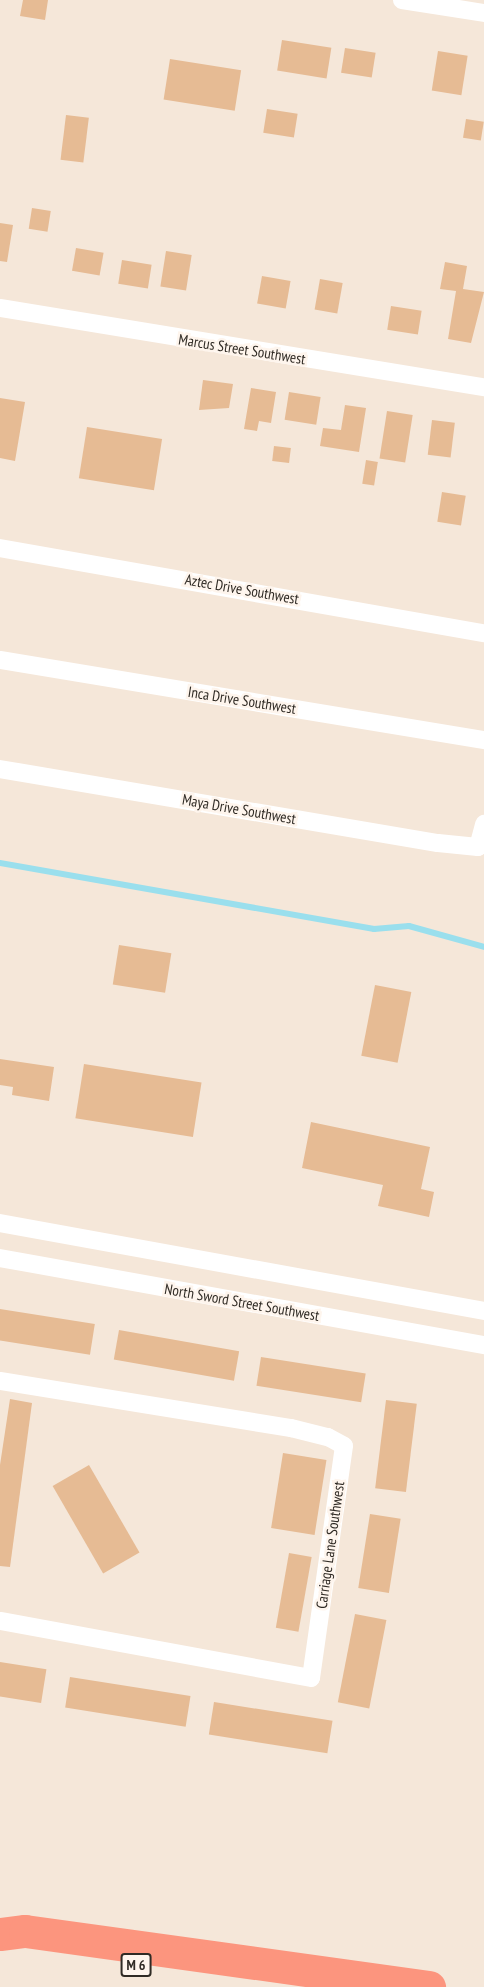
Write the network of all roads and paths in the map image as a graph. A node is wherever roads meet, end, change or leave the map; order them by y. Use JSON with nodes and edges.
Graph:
{"nodes":[{"id":1,"x":402,"y":0,"type":"edge"},
{"id":2,"x":484,"y":13,"type":"edge"},
{"id":3,"x":0,"y":308,"type":"edge"},
{"id":4,"x":484,"y":387,"type":"edge"},
{"id":5,"x":0,"y":548,"type":"edge"},
{"id":6,"x":484,"y":633,"type":"edge"},
{"id":7,"x":0,"y":660,"type":"edge"},
{"id":8,"x":484,"y":740,"type":"edge"},
{"id":9,"x":0,"y":769,"type":"edge"},
{"id":10,"x":484,"y":824,"type":"edge"},
{"id":11,"x":0,"y":1223,"type":"edge"},
{"id":12,"x":0,"y":1258,"type":"edge"},
{"id":13,"x":484,"y":1311,"type":"edge"},
{"id":14,"x":484,"y":1346,"type":"edge"},
{"id":15,"x":0,"y":1381,"type":"edge"},
{"id":16,"x":0,"y":1621,"type":"edge"},
{"id":17,"x":0,"y":1934,"type":"edge"},
{"id":18,"x":0,"y":1942,"type":"edge"},
{"id":19,"x":272,"y":1987,"type":"edge"},
{"id":20,"x":429,"y":1987,"type":"edge"}],
"edges":[{"from":1,"to":2,"type":"street"},
{"from":3,"to":4,"type":"street","name":"Marcus Street Southwest"},
{"from":5,"to":6,"type":"street","name":"Aztec Drive Southwest"},
{"from":7,"to":8,"type":"street","name":"Inca Drive Southwest"},
{"from":9,"to":10,"type":"street","name":"Maya Drive Southwest"},
{"from":11,"to":13,"type":"street"},
{"from":12,"to":14,"type":"street","name":"North Sword Street Southwest"},
{"from":15,"to":16,"type":"street","name":"Carriage Lane Southwest"},
{"from":17,"to":20,"type":"highway"},
{"from":18,"to":19,"type":"highway","number":"M 6"}]}
